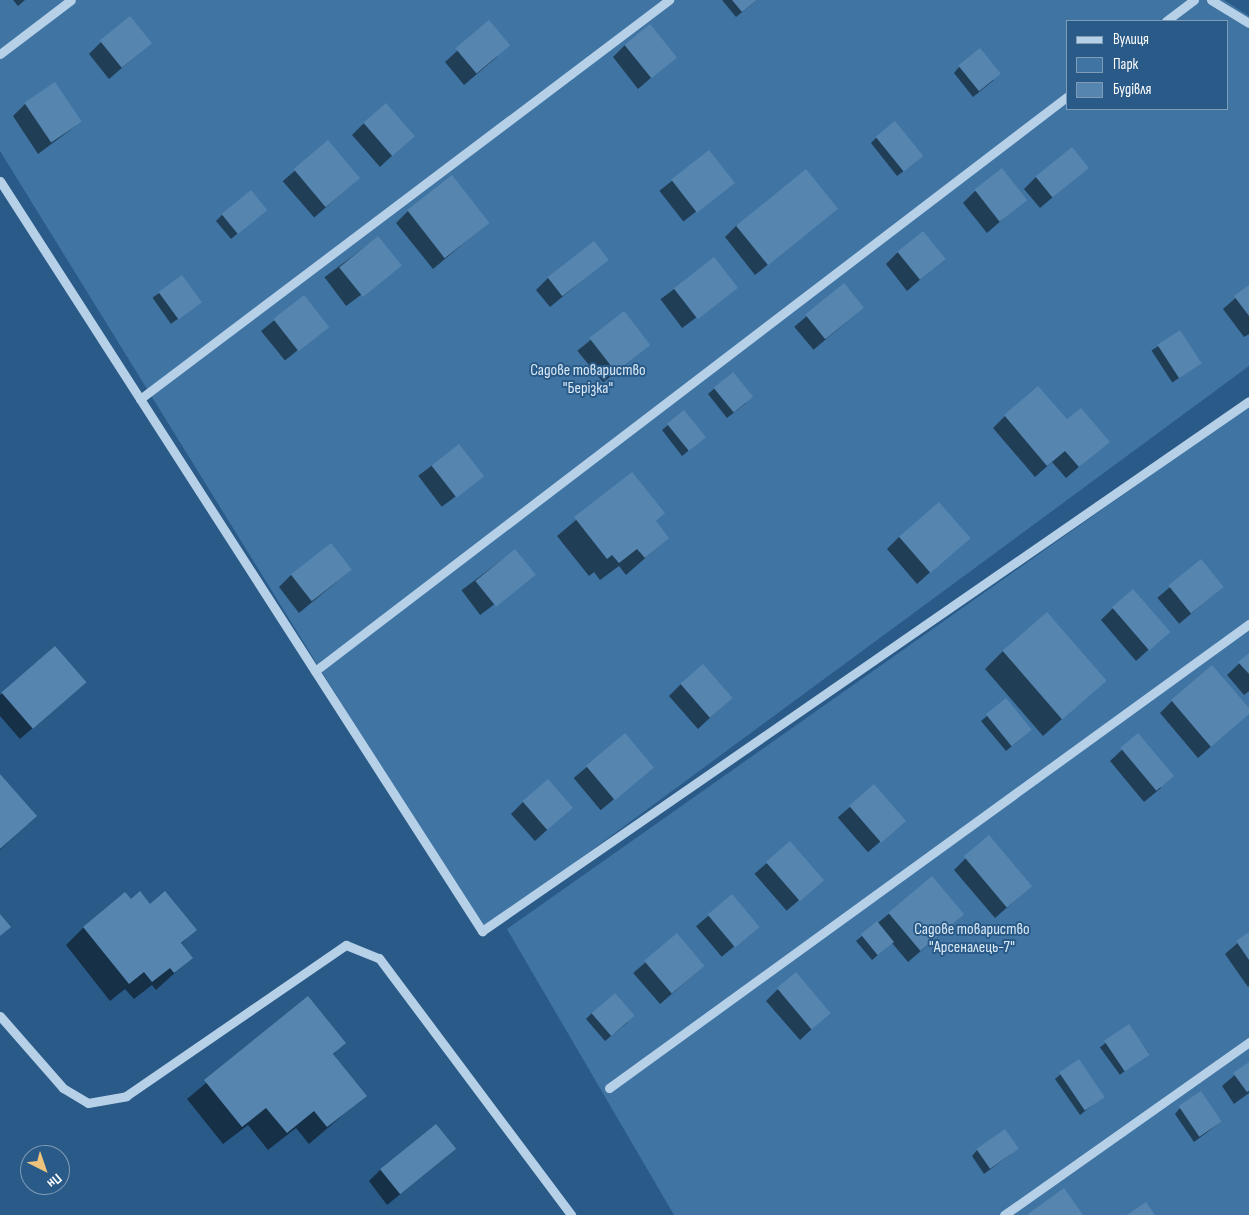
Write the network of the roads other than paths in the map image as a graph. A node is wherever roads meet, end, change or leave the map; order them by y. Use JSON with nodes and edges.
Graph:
{"nodes":[{"id":1,"x":71,"y":0,"type":"edge"},
{"id":2,"x":669,"y":0,"type":"edge"},
{"id":3,"x":1194,"y":0,"type":"edge"},
{"id":4,"x":1211,"y":0,"type":"edge"},
{"id":5,"x":1167,"y":20,"type":"edge"},
{"id":6,"x":1249,"y":23,"type":"edge"},
{"id":7,"x":0,"y":54,"type":"edge"},
{"id":8,"x":1066,"y":98,"type":"edge"},
{"id":9,"x":0,"y":181,"type":"edge"},
{"id":10,"x":140,"y":399,"type":"junction"},
{"id":11,"x":1249,"y":401,"type":"edge"},
{"id":12,"x":1249,"y":624,"type":"edge"},
{"id":13,"x":315,"y":671,"type":"junction"},
{"id":14,"x":0,"y":1016,"type":"edge"},
{"id":15,"x":1249,"y":1042,"type":"edge"},
{"id":16,"x":609,"y":1088,"type":"dead end"},
{"id":17,"x":571,"y":1215,"type":"edge"},
{"id":18,"x":1004,"y":1215,"type":"edge"}],
"edges":[{"from":1,"to":7,"type":"street"},
{"from":2,"to":10,"type":"street"},
{"from":3,"to":5,"type":"street"},
{"from":4,"to":6,"type":"street"},
{"from":8,"to":13,"type":"street"},
{"from":9,"to":10,"type":"street"},
{"from":10,"to":13,"type":"street"},
{"from":11,"to":13,"type":"street"},
{"from":12,"to":16,"type":"street"},
{"from":14,"to":17,"type":"street"},
{"from":15,"to":18,"type":"street"}]}
